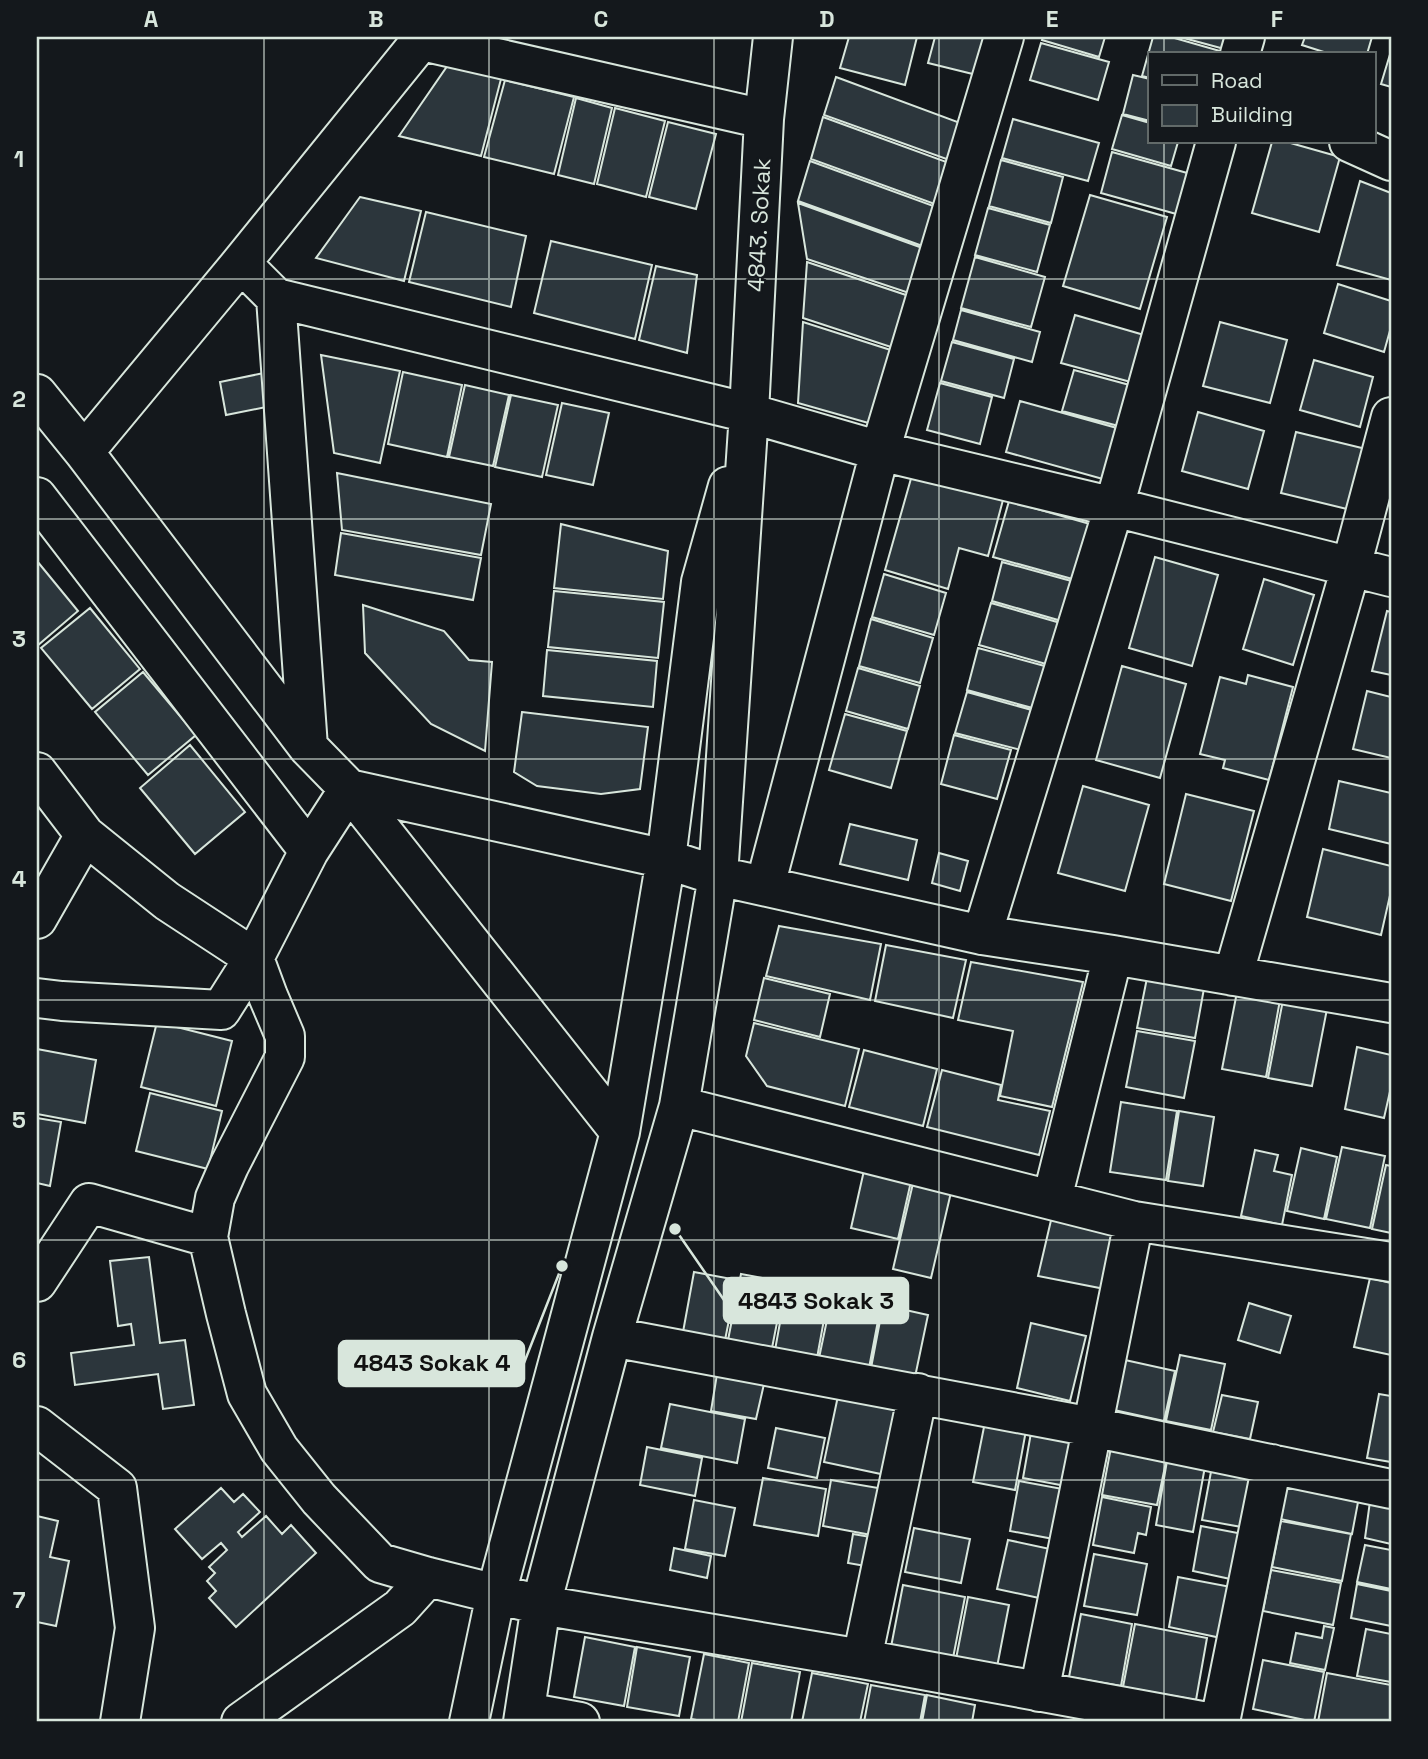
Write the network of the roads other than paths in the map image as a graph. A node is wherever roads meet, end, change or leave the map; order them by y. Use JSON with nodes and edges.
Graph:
{"nodes":[{"id":1,"x":773,"y":37,"type":"edge"},
{"id":2,"x":1004,"y":37,"type":"edge"},
{"id":3,"x":423,"y":39,"type":"edge"},
{"id":4,"x":764,"y":119,"type":"junction"},
{"id":5,"x":1215,"y":144,"type":"edge"},
{"id":6,"x":1353,"y":144,"type":"edge"},
{"id":7,"x":1391,"y":161,"type":"edge"},
{"id":8,"x":241,"y":263,"type":"junction"},
{"id":9,"x":276,"y":298,"type":"junction"},
{"id":10,"x":37,"y":394,"type":"edge"},
{"id":11,"x":749,"y":413,"type":"junction"},
{"id":12,"x":1391,"y":417,"type":"edge"},
{"id":13,"x":880,"y":451,"type":"junction"},
{"id":14,"x":84,"y":452,"type":"junction"},
{"id":15,"x":37,"y":497,"type":"edge"},
{"id":16,"x":1114,"y":507,"type":"junction"},
{"id":17,"x":1351,"y":567,"type":"junction"},
{"id":18,"x":1391,"y":577,"type":"edge"},
{"id":19,"x":308,"y":747,"type":"junction"},
{"id":20,"x":37,"y":772,"type":"edge"},
{"id":21,"x":349,"y":789,"type":"junction"},
{"id":22,"x":86,"y":835,"type":"junction"},
{"id":23,"x":309,"y":851,"type":"junction"},
{"id":24,"x":666,"y":859,"type":"junction"},
{"id":25,"x":718,"y":876,"type":"junction"},
{"id":26,"x":765,"y":886,"type":"junction"},
{"id":27,"x":37,"y":919,"type":"edge"},
{"id":28,"x":982,"y":935,"type":"junction"},
{"id":29,"x":1113,"y":955,"type":"junction"},
{"id":30,"x":254,"y":958,"type":"junction"},
{"id":31,"x":1233,"y":976,"type":"junction"},
{"id":32,"x":37,"y":998,"type":"edge"},
{"id":33,"x":1391,"y":1003,"type":"edge"},
{"id":34,"x":679,"y":1107,"type":"junction"},
{"id":35,"x":620,"y":1132,"type":"junction"},
{"id":36,"x":1052,"y":1199,"type":"junction"},
{"id":37,"x":1134,"y":1221,"type":"junction"},
{"id":38,"x":208,"y":1237,"type":"junction"},
{"id":39,"x":1391,"y":1262,"type":"edge"},
{"id":40,"x":37,"y":1282,"type":"edge"},
{"id":41,"x":612,"y":1337,"type":"junction"},
{"id":42,"x":918,"y":1393,"type":"junction"},
{"id":43,"x":37,"y":1426,"type":"edge"},
{"id":44,"x":1092,"y":1427,"type":"junction"},
{"id":45,"x":1272,"y":1464,"type":"junction"},
{"id":46,"x":1391,"y":1489,"type":"edge"},
{"id":47,"x":428,"y":1577,"type":"junction"},
{"id":48,"x":496,"y":1594,"type":"junction"},
{"id":49,"x":541,"y":1605,"type":"junction"},
{"id":50,"x":862,"y":1659,"type":"junction"},
{"id":51,"x":1040,"y":1692,"type":"junction"},
{"id":52,"x":524,"y":1717,"type":"edge"},
{"id":53,"x":120,"y":1722,"type":"edge"},
{"id":54,"x":241,"y":1722,"type":"edge"},
{"id":55,"x":469,"y":1722,"type":"edge"},
{"id":56,"x":580,"y":1722,"type":"edge"},
{"id":57,"x":1207,"y":1722,"type":"edge"},
{"id":58,"x":1220,"y":1722,"type":"edge"}],
"edges":[{"from":1,"to":4,"type":"street","name":"4843. Sokak"},
{"from":2,"to":13,"type":"street"},
{"from":3,"to":4,"type":"street"},
{"from":3,"to":8,"type":"street"},
{"from":4,"to":11,"type":"street","name":"4843. Sokak"},
{"from":5,"to":16,"type":"street"},
{"from":6,"to":7,"type":"street"},
{"from":8,"to":9,"type":"street"},
{"from":8,"to":14,"type":"street"},
{"from":9,"to":11,"type":"street"},
{"from":9,"to":19,"type":"street"},
{"from":10,"to":14,"type":"street"},
{"from":11,"to":13,"type":"street"},
{"from":11,"to":24,"type":"street"},
{"from":11,"to":25,"type":"street"},
{"from":12,"to":17,"type":"street"},
{"from":13,"to":16,"type":"street"},
{"from":13,"to":26,"type":"street"},
{"from":14,"to":19,"type":"street"},
{"from":15,"to":23,"type":"street"},
{"from":16,"to":17,"type":"street"},
{"from":16,"to":28,"type":"street"},
{"from":17,"to":18,"type":"street"},
{"from":17,"to":31,"type":"street"},
{"from":19,"to":21,"type":"street"},
{"from":20,"to":22,"type":"street"},
{"from":21,"to":23,"type":"street"},
{"from":21,"to":24,"type":"street"},
{"from":21,"to":35,"type":"street"},
{"from":22,"to":27,"type":"street"},
{"from":22,"to":30,"type":"street"},
{"from":23,"to":30,"type":"street"},
{"from":24,"to":25,"type":"street"},
{"from":24,"to":35,"type":"street"},
{"from":25,"to":26,"type":"street"},
{"from":25,"to":34,"type":"street"},
{"from":26,"to":28,"type":"street"},
{"from":28,"to":29,"type":"street"},
{"from":29,"to":31,"type":"street"},
{"from":29,"to":36,"type":"street"},
{"from":30,"to":32,"type":"street"},
{"from":30,"to":38,"type":"street"},
{"from":31,"to":33,"type":"street"},
{"from":34,"to":36,"type":"street"},
{"from":34,"to":41,"type":"street"},
{"from":35,"to":48,"type":"street"},
{"from":36,"to":37,"type":"street"},
{"from":37,"to":39,"type":"street"},
{"from":37,"to":44,"type":"street"},
{"from":38,"to":40,"type":"street"},
{"from":38,"to":47,"type":"street"},
{"from":41,"to":42,"type":"street"},
{"from":41,"to":49,"type":"street"},
{"from":42,"to":44,"type":"street"},
{"from":42,"to":50,"type":"street"},
{"from":43,"to":53,"type":"street"},
{"from":44,"to":45,"type":"street"},
{"from":44,"to":51,"type":"street"},
{"from":45,"to":46,"type":"street"},
{"from":45,"to":58,"type":"street"},
{"from":47,"to":48,"type":"street"},
{"from":47,"to":54,"type":"street"},
{"from":48,"to":49,"type":"street"},
{"from":48,"to":55,"type":"street"},
{"from":49,"to":50,"type":"street"},
{"from":49,"to":52,"type":"street"},
{"from":50,"to":51,"type":"street"},
{"from":51,"to":57,"type":"street"},
{"from":52,"to":56,"type":"street"}]}
